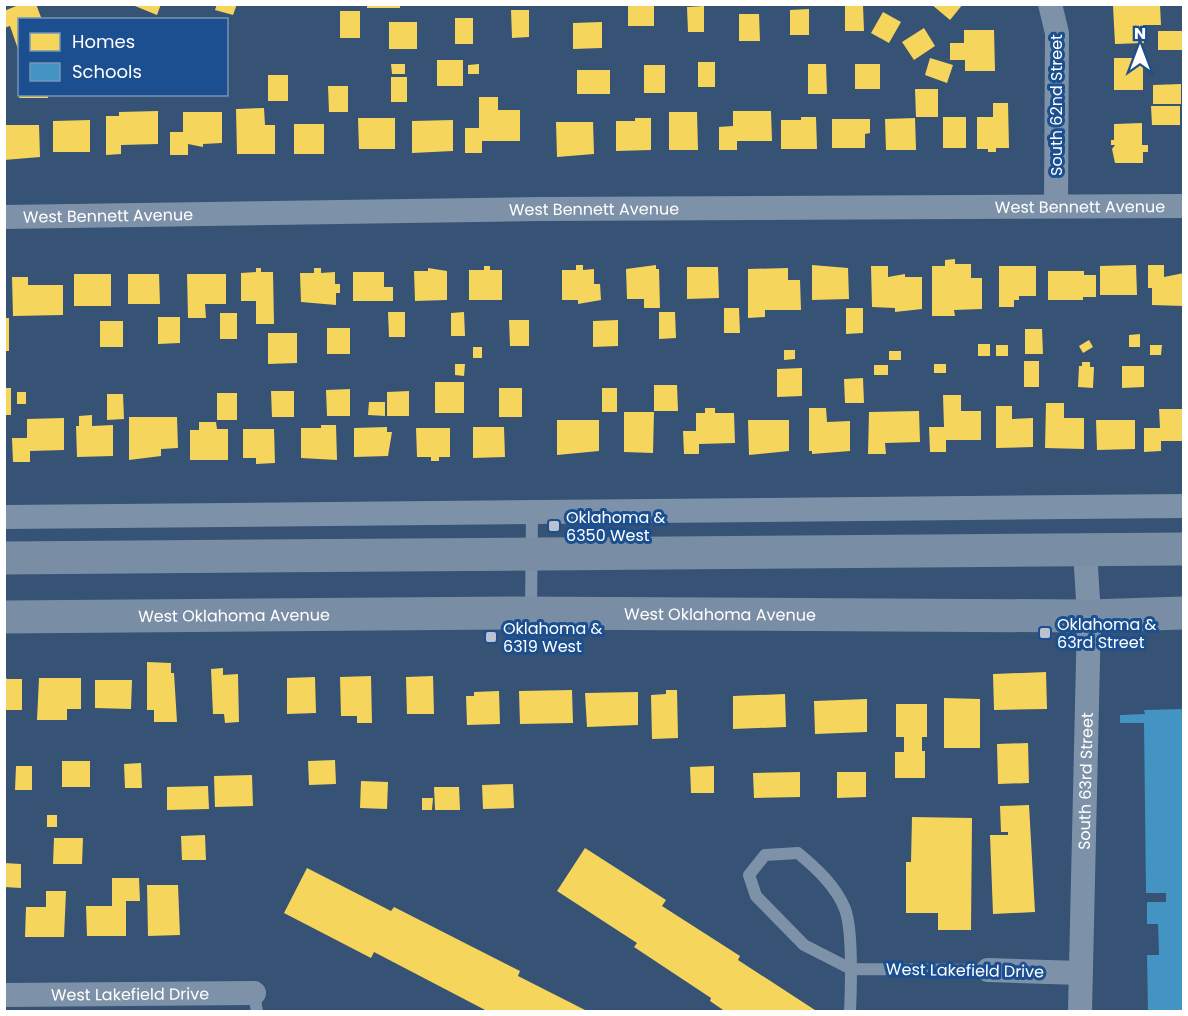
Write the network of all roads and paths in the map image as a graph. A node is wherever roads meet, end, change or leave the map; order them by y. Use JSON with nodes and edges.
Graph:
{"nodes":[{"id":1,"x":1050,"y":4,"type":"edge"},
{"id":2,"x":1056,"y":205,"type":"junction"},
{"id":3,"x":1184,"y":206,"type":"edge"},
{"id":4,"x":4,"y":217,"type":"edge"},
{"id":5,"x":1184,"y":506,"type":"edge"},
{"id":6,"x":532,"y":513,"type":"junction"},
{"id":7,"x":4,"y":517,"type":"edge"},
{"id":8,"x":1184,"y":549,"type":"edge"},
{"id":9,"x":1085,"y":551,"type":"junction"},
{"id":10,"x":531,"y":554,"type":"junction"},
{"id":11,"x":4,"y":558,"type":"edge"},
{"id":12,"x":531,"y":613,"type":"junction"},
{"id":13,"x":1184,"y":613,"type":"edge"},
{"id":14,"x":1089,"y":616,"type":"junction"},
{"id":15,"x":4,"y":617,"type":"edge"},
{"id":16,"x":851,"y":969,"type":"junction"},
{"id":17,"x":988,"y":970,"type":"joint"},
{"id":18,"x":1080,"y":973,"type":"junction"},
{"id":19,"x":4,"y":995,"type":"edge"},
{"id":20,"x":256,"y":1002,"type":"edge"},
{"id":21,"x":850,"y":1011,"type":"edge"},
{"id":22,"x":1080,"y":1011,"type":"edge"}],
"edges":[{"from":1,"to":2,"type":"street","name":"South 62nd Street"},
{"from":2,"to":3,"type":"street","name":"West Bennett Avenue"},
{"from":2,"to":4,"type":"street","name":"West Bennett Avenue"},
{"from":5,"to":6,"type":"street"},
{"from":6,"to":7,"type":"street"},
{"from":6,"to":10,"type":"lane"},
{"from":8,"to":9,"type":"main road"},
{"from":9,"to":10,"type":"main road"},
{"from":9,"to":14,"type":"street","name":"South 63rd Street"},
{"from":10,"to":11,"type":"main road"},
{"from":10,"to":12,"type":"lane"},
{"from":12,"to":14,"type":"main road","name":"West Oklahoma Avenue"},
{"from":12,"to":15,"type":"main road","name":"West Oklahoma Avenue"},
{"from":13,"to":14,"type":"main road","name":"West Oklahoma Avenue"},
{"from":14,"to":18,"type":"street","name":"South 63rd Street"},
{"from":16,"to":16,"type":"lane"},
{"from":16,"to":17,"type":"lane","name":"West Lakefield Drive"},
{"from":16,"to":21,"type":"lane"},
{"from":17,"to":18,"type":"street","name":"West Lakefield Drive"},
{"from":18,"to":22,"type":"street","name":"South 63rd Street"},
{"from":19,"to":20,"type":"street","name":"West Lakefield Drive"}]}
